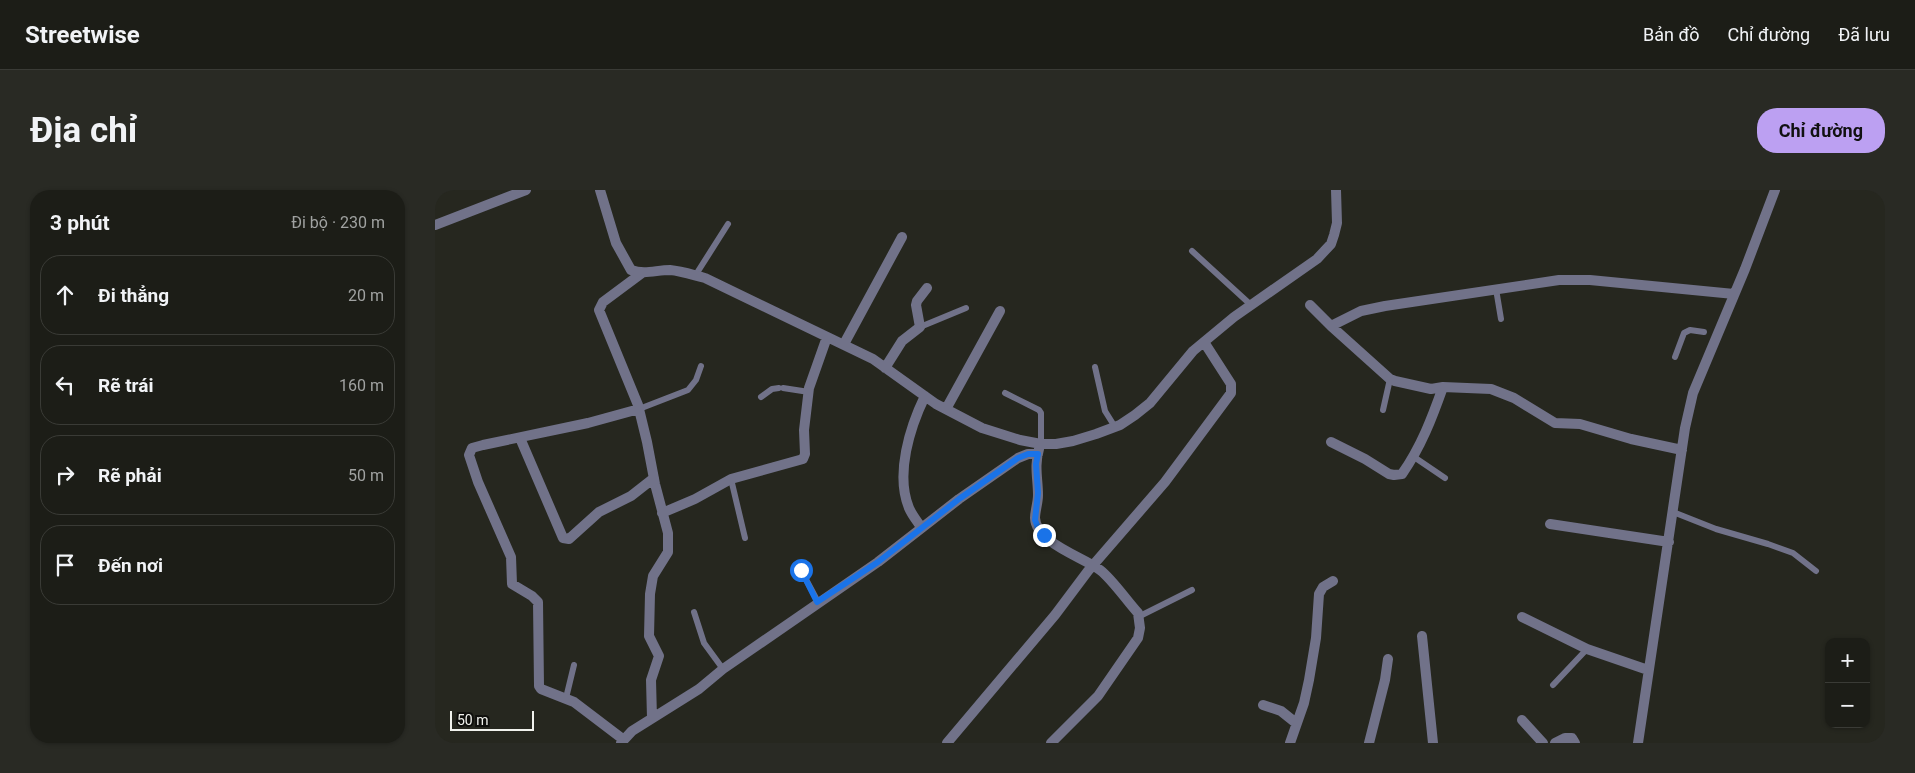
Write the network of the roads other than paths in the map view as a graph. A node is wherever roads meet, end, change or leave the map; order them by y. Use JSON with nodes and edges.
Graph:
{"nodes":[{"id":1,"x":526,"y":190,"type":"edge"},
{"id":2,"x":600,"y":190,"type":"edge"},
{"id":3,"x":1336,"y":190,"type":"edge"},
{"id":4,"x":1775,"y":190,"type":"edge"},
{"id":5,"x":728,"y":224,"type":"dead end"},
{"id":6,"x":435,"y":225,"type":"edge"},
{"id":7,"x":902,"y":237,"type":"dead end"},
{"id":8,"x":1192,"y":251,"type":"dead end"},
{"id":9,"x":642,"y":273,"type":"junction"},
{"id":10,"x":695,"y":276,"type":"junction"},
{"id":11,"x":927,"y":288,"type":"dead end"},
{"id":12,"x":1496,"y":290,"type":"junction"},
{"id":13,"x":1734,"y":294,"type":"junction"},
{"id":14,"x":1251,"y":305,"type":"junction"},
{"id":15,"x":1310,"y":305,"type":"dead end"},
{"id":16,"x":966,"y":308,"type":"dead end"},
{"id":17,"x":1000,"y":311,"type":"dead end"},
{"id":18,"x":1501,"y":319,"type":"dead end"},
{"id":19,"x":1331,"y":326,"type":"junction"},
{"id":20,"x":920,"y":327,"type":"junction"},
{"id":21,"x":1710,"y":334,"type":"junction"},
{"id":22,"x":827,"y":337,"type":"junction"},
{"id":23,"x":1204,"y":342,"type":"junction"},
{"id":24,"x":844,"y":344,"type":"junction"},
{"id":25,"x":1675,"y":356,"type":"dead end"},
{"id":26,"x":701,"y":366,"type":"dead end"},
{"id":27,"x":1095,"y":367,"type":"dead end"},
{"id":28,"x":885,"y":368,"type":"junction"},
{"id":29,"x":1389,"y":379,"type":"junction"},
{"id":30,"x":1443,"y":387,"type":"junction"},
{"id":31,"x":809,"y":392,"type":"junction"},
{"id":32,"x":1005,"y":393,"type":"dead end"},
{"id":33,"x":925,"y":396,"type":"junction"},
{"id":34,"x":761,"y":397,"type":"dead end"},
{"id":35,"x":639,"y":409,"type":"junction"},
{"id":36,"x":946,"y":409,"type":"junction"},
{"id":37,"x":1383,"y":410,"type":"dead end"},
{"id":38,"x":1115,"y":427,"type":"junction"},
{"id":39,"x":519,"y":438,"type":"junction"},
{"id":40,"x":1331,"y":442,"type":"dead end"},
{"id":41,"x":1040,"y":449,"type":"junction"},
{"id":42,"x":1682,"y":450,"type":"junction"},
{"id":43,"x":1414,"y":457,"type":"junction"},
{"id":44,"x":654,"y":478,"type":"junction"},
{"id":45,"x":1445,"y":478,"type":"dead end"},
{"id":46,"x":731,"y":479,"type":"junction"},
{"id":47,"x":1673,"y":512,"type":"junction"},
{"id":48,"x":662,"y":513,"type":"junction"},
{"id":49,"x":1550,"y":524,"type":"dead end"},
{"id":50,"x":921,"y":527,"type":"junction"},
{"id":51,"x":745,"y":538,"type":"dead end"},
{"id":52,"x":1669,"y":542,"type":"junction"},
{"id":53,"x":1093,"y":565,"type":"junction"},
{"id":54,"x":801,"y":570,"type":"dead end"},
{"id":55,"x":1816,"y":571,"type":"dead end"},
{"id":56,"x":1333,"y":581,"type":"dead end"},
{"id":57,"x":1192,"y":590,"type":"dead end"},
{"id":58,"x":817,"y":602,"type":"junction"},
{"id":59,"x":694,"y":612,"type":"dead end"},
{"id":60,"x":1140,"y":616,"type":"junction"},
{"id":61,"x":1522,"y":617,"type":"dead end"},
{"id":62,"x":1422,"y":636,"type":"dead end"},
{"id":63,"x":1587,"y":648,"type":"junction"},
{"id":64,"x":1388,"y":659,"type":"dead end"},
{"id":65,"x":574,"y":665,"type":"dead end"},
{"id":66,"x":723,"y":669,"type":"junction"},
{"id":67,"x":1648,"y":670,"type":"junction"},
{"id":68,"x":1553,"y":685,"type":"dead end"},
{"id":69,"x":566,"y":698,"type":"junction"},
{"id":70,"x":1263,"y":705,"type":"dead end"},
{"id":71,"x":652,"y":718,"type":"junction"},
{"id":72,"x":1522,"y":720,"type":"dead end"},
{"id":73,"x":1296,"y":723,"type":"junction"},
{"id":74,"x":622,"y":742,"type":"edge"},
{"id":75,"x":947,"y":743,"type":"edge"},
{"id":76,"x":1051,"y":743,"type":"edge"},
{"id":77,"x":1290,"y":743,"type":"edge"},
{"id":78,"x":1369,"y":743,"type":"edge"},
{"id":79,"x":1433,"y":743,"type":"edge"},
{"id":80,"x":1543,"y":743,"type":"edge"},
{"id":81,"x":1555,"y":743,"type":"edge"},
{"id":82,"x":1575,"y":743,"type":"edge"},
{"id":83,"x":1638,"y":743,"type":"edge"}],
"edges":[{"from":1,"to":6,"type":"street"},
{"from":2,"to":9,"type":"street"},
{"from":3,"to":14,"type":"street"},
{"from":4,"to":13,"type":"street"},
{"from":5,"to":10,"type":"lane"},
{"from":7,"to":24,"type":"street"},
{"from":8,"to":14,"type":"lane"},
{"from":9,"to":10,"type":"street"},
{"from":9,"to":35,"type":"street"},
{"from":10,"to":22,"type":"street"},
{"from":11,"to":20,"type":"street"},
{"from":12,"to":13,"type":"street"},
{"from":12,"to":18,"type":"lane"},
{"from":12,"to":19,"type":"street"},
{"from":13,"to":21,"type":"street"},
{"from":14,"to":23,"type":"street"},
{"from":15,"to":19,"type":"street"},
{"from":16,"to":20,"type":"lane"},
{"from":17,"to":36,"type":"street"},
{"from":19,"to":29,"type":"street"},
{"from":20,"to":28,"type":"street"},
{"from":21,"to":25,"type":"lane"},
{"from":21,"to":42,"type":"street"},
{"from":22,"to":24,"type":"street"},
{"from":22,"to":31,"type":"street"},
{"from":23,"to":38,"type":"street"},
{"from":23,"to":53,"type":"street"},
{"from":24,"to":28,"type":"street"},
{"from":26,"to":35,"type":"lane"},
{"from":27,"to":38,"type":"lane"},
{"from":28,"to":33,"type":"street"},
{"from":29,"to":30,"type":"street"},
{"from":29,"to":37,"type":"lane"},
{"from":30,"to":42,"type":"street"},
{"from":30,"to":43,"type":"street"},
{"from":31,"to":34,"type":"lane"},
{"from":31,"to":46,"type":"street"},
{"from":32,"to":41,"type":"lane"},
{"from":33,"to":36,"type":"street"},
{"from":33,"to":50,"type":"street"},
{"from":35,"to":39,"type":"street"},
{"from":35,"to":44,"type":"street"},
{"from":36,"to":41,"type":"street"},
{"from":38,"to":41,"type":"street"},
{"from":39,"to":44,"type":"street"},
{"from":39,"to":69,"type":"street"},
{"from":40,"to":43,"type":"street"},
{"from":41,"to":50,"type":"street"},
{"from":41,"to":53,"type":"street"},
{"from":42,"to":47,"type":"street"},
{"from":43,"to":45,"type":"lane"},
{"from":44,"to":48,"type":"street"},
{"from":46,"to":48,"type":"street"},
{"from":46,"to":51,"type":"lane"},
{"from":47,"to":52,"type":"street"},
{"from":47,"to":55,"type":"lane"},
{"from":48,"to":71,"type":"street"},
{"from":49,"to":52,"type":"street"},
{"from":50,"to":58,"type":"street"},
{"from":52,"to":67,"type":"street"},
{"from":53,"to":60,"type":"street"},
{"from":53,"to":75,"type":"street"},
{"from":54,"to":58,"type":"lane"},
{"from":56,"to":73,"type":"street"},
{"from":57,"to":60,"type":"lane"},
{"from":58,"to":66,"type":"street"},
{"from":59,"to":66,"type":"lane"},
{"from":60,"to":76,"type":"street"},
{"from":61,"to":63,"type":"street"},
{"from":62,"to":79,"type":"street"},
{"from":63,"to":67,"type":"street"},
{"from":63,"to":68,"type":"lane"},
{"from":64,"to":78,"type":"street"},
{"from":65,"to":69,"type":"lane"},
{"from":66,"to":71,"type":"street"},
{"from":67,"to":83,"type":"street"},
{"from":69,"to":74,"type":"street"},
{"from":70,"to":73,"type":"street"},
{"from":71,"to":74,"type":"street"},
{"from":72,"to":80,"type":"street"},
{"from":73,"to":77,"type":"street"},
{"from":81,"to":82,"type":"street"}]}
